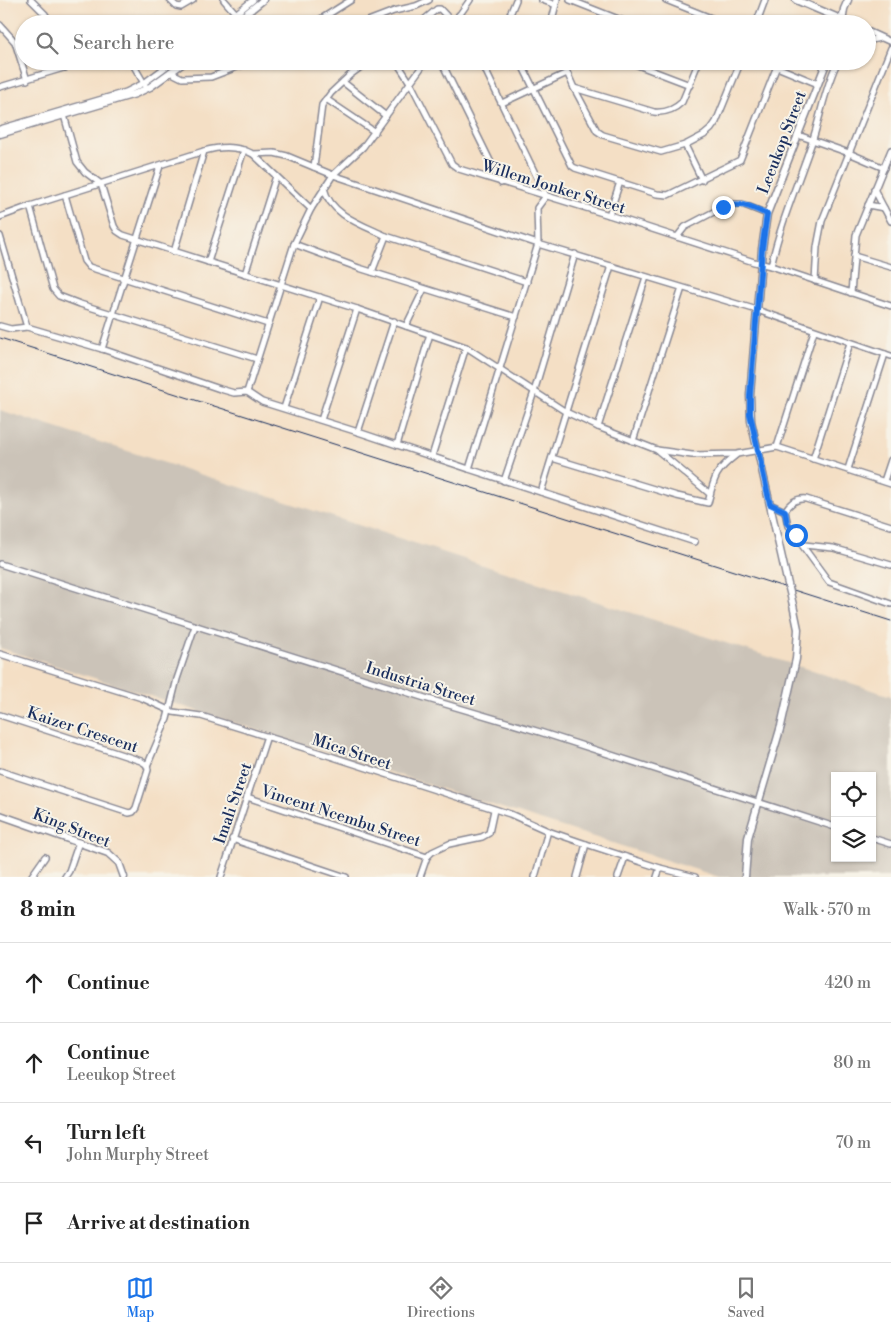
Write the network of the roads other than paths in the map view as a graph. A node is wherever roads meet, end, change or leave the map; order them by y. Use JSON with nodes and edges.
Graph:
{"nodes":[{"id":1,"x":31,"y":0,"type":"edge"},
{"id":2,"x":170,"y":0,"type":"edge"},
{"id":3,"x":193,"y":0,"type":"edge"},
{"id":4,"x":224,"y":0,"type":"edge"},
{"id":5,"x":253,"y":0,"type":"edge"},
{"id":6,"x":263,"y":0,"type":"edge"},
{"id":7,"x":351,"y":0,"type":"edge"},
{"id":8,"x":429,"y":0,"type":"edge"},
{"id":9,"x":470,"y":0,"type":"edge"},
{"id":10,"x":516,"y":0,"type":"edge"},
{"id":11,"x":542,"y":0,"type":"edge"},
{"id":12,"x":570,"y":0,"type":"edge"},
{"id":13,"x":666,"y":0,"type":"edge"},
{"id":14,"x":765,"y":0,"type":"edge"},
{"id":15,"x":796,"y":0,"type":"edge"},
{"id":16,"x":848,"y":0,"type":"edge"},
{"id":17,"x":556,"y":2,"type":"edge"},
{"id":18,"x":46,"y":15,"type":"edge"},
{"id":19,"x":237,"y":15,"type":"edge"},
{"id":20,"x":239,"y":15,"type":"edge"},
{"id":21,"x":240,"y":15,"type":"edge"},
{"id":22,"x":327,"y":15,"type":"edge"},
{"id":23,"x":384,"y":15,"type":"edge"},
{"id":24,"x":430,"y":15,"type":"edge"},
{"id":25,"x":445,"y":15,"type":"edge"},
{"id":26,"x":458,"y":15,"type":"edge"},
{"id":27,"x":510,"y":15,"type":"edge"},
{"id":28,"x":553,"y":15,"type":"edge"},
{"id":29,"x":608,"y":15,"type":"edge"},
{"id":30,"x":699,"y":15,"type":"edge"},
{"id":31,"x":759,"y":15,"type":"edge"},
{"id":32,"x":827,"y":15,"type":"edge"},
{"id":33,"x":843,"y":15,"type":"edge"},
{"id":34,"x":0,"y":25,"type":"edge"},
{"id":35,"x":876,"y":36,"type":"edge"},
{"id":36,"x":880,"y":38,"type":"junction"},
{"id":37,"x":876,"y":39,"type":"edge"},
{"id":38,"x":15,"y":42,"type":"edge"},
{"id":39,"x":891,"y":42,"type":"edge"},
{"id":40,"x":891,"y":48,"type":"edge"},
{"id":41,"x":24,"y":70,"type":"edge"},
{"id":42,"x":58,"y":70,"type":"edge"},
{"id":43,"x":136,"y":70,"type":"edge"},
{"id":44,"x":164,"y":70,"type":"edge"},
{"id":45,"x":173,"y":70,"type":"edge"},
{"id":46,"x":229,"y":70,"type":"edge"},
{"id":47,"x":358,"y":70,"type":"edge"},
{"id":48,"x":402,"y":70,"type":"edge"},
{"id":49,"x":420,"y":70,"type":"edge"},
{"id":50,"x":445,"y":70,"type":"edge"},
{"id":51,"x":486,"y":70,"type":"edge"},
{"id":52,"x":524,"y":70,"type":"edge"},
{"id":53,"x":566,"y":70,"type":"edge"},
{"id":54,"x":651,"y":70,"type":"edge"},
{"id":55,"x":696,"y":70,"type":"edge"},
{"id":56,"x":737,"y":70,"type":"edge"},
{"id":57,"x":776,"y":70,"type":"edge"},
{"id":58,"x":782,"y":70,"type":"edge"},
{"id":59,"x":823,"y":70,"type":"edge"},
{"id":60,"x":834,"y":70,"type":"edge"},
{"id":61,"x":170,"y":72,"type":"junction"},
{"id":62,"x":567,"y":73,"type":"junction"},
{"id":63,"x":27,"y":80,"type":"junction"},
{"id":64,"x":343,"y":82,"type":"junction"},
{"id":65,"x":411,"y":84,"type":"junction"},
{"id":66,"x":818,"y":84,"type":"junction"},
{"id":67,"x":690,"y":85,"type":"junction"},
{"id":68,"x":146,"y":86,"type":"junction"},
{"id":69,"x":0,"y":87,"type":"edge"},
{"id":70,"x":533,"y":88,"type":"junction"},
{"id":71,"x":574,"y":88,"type":"junction"},
{"id":72,"x":326,"y":99,"type":"junction"},
{"id":73,"x":502,"y":103,"type":"junction"},
{"id":74,"x":64,"y":115,"type":"junction"},
{"id":75,"x":386,"y":116,"type":"junction"},
{"id":76,"x":0,"y":129,"type":"edge"},
{"id":77,"x":374,"y":132,"type":"junction"},
{"id":78,"x":0,"y":134,"type":"edge"},
{"id":79,"x":798,"y":135,"type":"junction"},
{"id":80,"x":813,"y":140,"type":"junction"},
{"id":81,"x":685,"y":145,"type":"junction"},
{"id":82,"x":244,"y":150,"type":"junction"},
{"id":83,"x":891,"y":150,"type":"edge"},
{"id":84,"x":204,"y":151,"type":"junction"},
{"id":85,"x":849,"y":153,"type":"junction"},
{"id":86,"x":253,"y":154,"type":"junction"},
{"id":87,"x":160,"y":166,"type":"junction"},
{"id":88,"x":314,"y":167,"type":"junction"},
{"id":89,"x":884,"y":168,"type":"junction"},
{"id":90,"x":333,"y":175,"type":"junction"},
{"id":91,"x":276,"y":176,"type":"junction"},
{"id":92,"x":702,"y":180,"type":"junction"},
{"id":93,"x":620,"y":182,"type":"junction"},
{"id":94,"x":501,"y":183,"type":"junction"},
{"id":95,"x":101,"y":184,"type":"junction"},
{"id":96,"x":324,"y":187,"type":"junction"},
{"id":97,"x":874,"y":189,"type":"junction"},
{"id":98,"x":65,"y":195,"type":"junction"},
{"id":99,"x":546,"y":196,"type":"junction"},
{"id":100,"x":868,"y":205,"type":"junction"},
{"id":101,"x":30,"y":206,"type":"junction"},
{"id":102,"x":884,"y":208,"type":"junction"},
{"id":103,"x":311,"y":209,"type":"junction"},
{"id":104,"x":767,"y":214,"type":"junction"},
{"id":105,"x":609,"y":215,"type":"junction"},
{"id":106,"x":0,"y":217,"type":"edge"},
{"id":107,"x":891,"y":221,"type":"edge"},
{"id":108,"x":0,"y":236,"type":"edge"},
{"id":109,"x":386,"y":236,"type":"junction"},
{"id":110,"x":678,"y":238,"type":"junction"},
{"id":111,"x":137,"y":240,"type":"junction"},
{"id":112,"x":294,"y":244,"type":"junction"},
{"id":113,"x":538,"y":244,"type":"junction"},
{"id":114,"x":2,"y":251,"type":"edge"},
{"id":115,"x":174,"y":252,"type":"junction"},
{"id":116,"x":574,"y":254,"type":"junction"},
{"id":117,"x":854,"y":256,"type":"junction"},
{"id":118,"x":208,"y":262,"type":"junction"},
{"id":119,"x":761,"y":265,"type":"junction"},
{"id":120,"x":611,"y":266,"type":"junction"},
{"id":121,"x":771,"y":266,"type":"junction"},
{"id":122,"x":891,"y":267,"type":"edge"},
{"id":123,"x":372,"y":272,"type":"junction"},
{"id":124,"x":245,"y":274,"type":"junction"},
{"id":125,"x":646,"y":277,"type":"junction"},
{"id":126,"x":124,"y":278,"type":"junction"},
{"id":127,"x":815,"y":281,"type":"junction"},
{"id":128,"x":527,"y":282,"type":"junction"},
{"id":129,"x":281,"y":285,"type":"junction"},
{"id":130,"x":682,"y":288,"type":"junction"},
{"id":131,"x":424,"y":289,"type":"junction"},
{"id":132,"x":851,"y":293,"type":"junction"},
{"id":133,"x":320,"y":297,"type":"junction"},
{"id":134,"x":891,"y":306,"type":"edge"},
{"id":135,"x":357,"y":309,"type":"junction"},
{"id":136,"x":757,"y":310,"type":"junction"},
{"id":137,"x":113,"y":313,"type":"junction"},
{"id":138,"x":516,"y":317,"type":"junction"},
{"id":139,"x":394,"y":321,"type":"junction"},
{"id":140,"x":268,"y":324,"type":"junction"},
{"id":141,"x":0,"y":326,"type":"edge"},
{"id":142,"x":27,"y":326,"type":"junction"},
{"id":143,"x":406,"y":326,"type":"junction"},
{"id":144,"x":814,"y":330,"type":"junction"},
{"id":145,"x":430,"y":334,"type":"junction"},
{"id":146,"x":850,"y":343,"type":"junction"},
{"id":147,"x":466,"y":347,"type":"junction"},
{"id":148,"x":102,"y":349,"type":"junction"},
{"id":149,"x":888,"y":355,"type":"edge"},
{"id":150,"x":257,"y":359,"type":"junction"},
{"id":151,"x":500,"y":370,"type":"junction"},
{"id":152,"x":247,"y":392,"type":"junction"},
{"id":153,"x":534,"y":392,"type":"junction"},
{"id":154,"x":284,"y":408,"type":"junction"},
{"id":155,"x":566,"y":412,"type":"junction"},
{"id":156,"x":321,"y":420,"type":"junction"},
{"id":157,"x":598,"y":427,"type":"junction"},
{"id":158,"x":358,"y":432,"type":"junction"},
{"id":159,"x":633,"y":441,"type":"junction"},
{"id":160,"x":397,"y":445,"type":"junction"},
{"id":161,"x":777,"y":447,"type":"junction"},
{"id":162,"x":657,"y":450,"type":"junction"},
{"id":163,"x":758,"y":450,"type":"junction"},
{"id":164,"x":736,"y":454,"type":"junction"},
{"id":165,"x":432,"y":456,"type":"junction"},
{"id":166,"x":552,"y":458,"type":"junction"},
{"id":167,"x":813,"y":458,"type":"junction"},
{"id":168,"x":891,"y":460,"type":"edge"},
{"id":169,"x":469,"y":469,"type":"junction"},
{"id":170,"x":848,"y":469,"type":"junction"},
{"id":171,"x":504,"y":480,"type":"junction"},
{"id":172,"x":884,"y":481,"type":"junction"},
{"id":173,"x":891,"y":484,"type":"edge"},
{"id":174,"x":541,"y":492,"type":"junction"},
{"id":175,"x":710,"y":494,"type":"junction"},
{"id":176,"x":770,"y":504,"type":"junction"},
{"id":177,"x":785,"y":511,"type":"junction"},
{"id":178,"x":891,"y":526,"type":"edge"},
{"id":179,"x":695,"y":542,"type":"dead end"},
{"id":180,"x":804,"y":545,"type":"junction"},
{"id":181,"x":0,"y":564,"type":"edge"},
{"id":182,"x":891,"y":565,"type":"edge"},
{"id":183,"x":891,"y":604,"type":"edge"},
{"id":184,"x":195,"y":626,"type":"junction"},
{"id":185,"x":0,"y":654,"type":"edge"},
{"id":186,"x":169,"y":710,"type":"junction"},
{"id":187,"x":0,"y":715,"type":"edge"},
{"id":188,"x":267,"y":736,"type":"junction"},
{"id":189,"x":148,"y":766,"type":"junction"},
{"id":190,"x":0,"y":771,"type":"edge"},
{"id":191,"x":247,"y":797,"type":"junction"},
{"id":192,"x":759,"y":802,"type":"junction"},
{"id":193,"x":494,"y":810,"type":"junction"},
{"id":194,"x":0,"y":815,"type":"edge"},
{"id":195,"x":831,"y":825,"type":"edge"},
{"id":196,"x":548,"y":831,"type":"junction"},
{"id":197,"x":232,"y":839,"type":"junction"},
{"id":198,"x":876,"y":839,"type":"edge"},
{"id":199,"x":79,"y":842,"type":"junction"},
{"id":200,"x":586,"y":844,"type":"junction"},
{"id":201,"x":891,"y":844,"type":"edge"},
{"id":202,"x":625,"y":856,"type":"junction"},
{"id":203,"x":45,"y":857,"type":"dead end"},
{"id":204,"x":427,"y":857,"type":"junction"},
{"id":205,"x":660,"y":868,"type":"junction"},
{"id":206,"x":70,"y":874,"type":"edge"},
{"id":207,"x":31,"y":877,"type":"edge"},
{"id":208,"x":65,"y":877,"type":"edge"},
{"id":209,"x":124,"y":877,"type":"edge"},
{"id":210,"x":220,"y":877,"type":"edge"},
{"id":211,"x":346,"y":877,"type":"edge"},
{"id":212,"x":420,"y":877,"type":"edge"},
{"id":213,"x":535,"y":877,"type":"edge"},
{"id":214,"x":577,"y":877,"type":"edge"},
{"id":215,"x":618,"y":877,"type":"edge"},
{"id":216,"x":657,"y":877,"type":"edge"},
{"id":217,"x":696,"y":877,"type":"edge"},
{"id":218,"x":745,"y":877,"type":"edge"}],
"edges":[{"from":1,"to":18,"type":"street"},
{"from":2,"to":3,"type":"street"},
{"from":4,"to":19,"type":"street"},
{"from":5,"to":20,"type":"street"},
{"from":6,"to":21,"type":"street"},
{"from":7,"to":22,"type":"street"},
{"from":8,"to":23,"type":"street"},
{"from":9,"to":26,"type":"street"},
{"from":10,"to":27,"type":"street"},
{"from":11,"to":17,"type":"street"},
{"from":12,"to":29,"type":"street"},
{"from":13,"to":30,"type":"street"},
{"from":14,"to":31,"type":"street"},
{"from":15,"to":32,"type":"street"},
{"from":16,"to":33,"type":"street"},
{"from":17,"to":28,"type":"street"},
{"from":24,"to":25,"type":"street"},
{"from":34,"to":38,"type":"street"},
{"from":35,"to":36,"type":"street"},
{"from":36,"to":37,"type":"street"},
{"from":36,"to":39,"type":"street"},
{"from":40,"to":85,"type":"street"},
{"from":41,"to":63,"type":"street"},
{"from":42,"to":63,"type":"street"},
{"from":43,"to":68,"type":"street"},
{"from":44,"to":68,"type":"street"},
{"from":45,"to":61,"type":"street"},
{"from":46,"to":61,"type":"street"},
{"from":47,"to":64,"type":"street"},
{"from":48,"to":65,"type":"street","name":"Willem Jonker Street"},
{"from":49,"to":65,"type":"street"},
{"from":50,"to":94,"type":"street"},
{"from":51,"to":73,"type":"street"},
{"from":52,"to":70,"type":"street"},
{"from":53,"to":62,"type":"street"},
{"from":54,"to":67,"type":"street"},
{"from":55,"to":67,"type":"street"},
{"from":56,"to":81,"type":"street"},
{"from":57,"to":92,"type":"street"},
{"from":58,"to":66,"type":"street"},
{"from":59,"to":66,"type":"street","name":"Leeukop Street"},
{"from":60,"to":80,"type":"street"},
{"from":61,"to":68,"type":"street"},
{"from":62,"to":70,"type":"street"},
{"from":62,"to":71,"type":"street"},
{"from":63,"to":69,"type":"street"},
{"from":64,"to":72,"type":"street"},
{"from":64,"to":75,"type":"street"},
{"from":65,"to":75,"type":"street"},
{"from":65,"to":94,"type":"street","name":"Willem Jonker Street"},
{"from":66,"to":79,"type":"street","name":"Leeukop Street"},
{"from":67,"to":71,"type":"street"},
{"from":68,"to":74,"type":"street"},
{"from":68,"to":76,"type":"street"},
{"from":70,"to":73,"type":"street"},
{"from":70,"to":93,"type":"street"},
{"from":71,"to":81,"type":"street"},
{"from":72,"to":77,"type":"street"},
{"from":72,"to":88,"type":"street"},
{"from":73,"to":99,"type":"street"},
{"from":74,"to":78,"type":"street"},
{"from":74,"to":95,"type":"street"},
{"from":75,"to":77,"type":"street"},
{"from":77,"to":90,"type":"street"},
{"from":79,"to":80,"type":"street"},
{"from":79,"to":104,"type":"street","name":"Leeukop Street"},
{"from":80,"to":85,"type":"street"},
{"from":80,"to":121,"type":"street"},
{"from":81,"to":92,"type":"street"},
{"from":82,"to":84,"type":"street"},
{"from":82,"to":86,"type":"street"},
{"from":82,"to":118,"type":"street"},
{"from":83,"to":89,"type":"street"},
{"from":84,"to":87,"type":"street"},
{"from":84,"to":115,"type":"street"},
{"from":85,"to":89,"type":"street"},
{"from":85,"to":127,"type":"street"},
{"from":86,"to":88,"type":"street"},
{"from":86,"to":91,"type":"street"},
{"from":87,"to":95,"type":"street"},
{"from":87,"to":111,"type":"street"},
{"from":88,"to":90,"type":"street"},
{"from":89,"to":97,"type":"street"},
{"from":90,"to":96,"type":"street"},
{"from":90,"to":113,"type":"street"},
{"from":91,"to":103,"type":"street"},
{"from":91,"to":124,"type":"street"},
{"from":92,"to":93,"type":"street"},
{"from":93,"to":105,"type":"street"},
{"from":94,"to":99,"type":"street","name":"Willem Jonker Street"},
{"from":95,"to":98,"type":"street"},
{"from":95,"to":111,"type":"street"},
{"from":96,"to":103,"type":"street"},
{"from":96,"to":109,"type":"street"},
{"from":97,"to":100,"type":"street"},
{"from":97,"to":102,"type":"street"},
{"from":98,"to":101,"type":"street"},
{"from":98,"to":126,"type":"street"},
{"from":99,"to":105,"type":"street","name":"Willem Jonker Street"},
{"from":99,"to":113,"type":"street"},
{"from":100,"to":102,"type":"street"},
{"from":100,"to":117,"type":"street"},
{"from":101,"to":106,"type":"street"},
{"from":101,"to":137,"type":"street"},
{"from":102,"to":107,"type":"street"},
{"from":103,"to":112,"type":"street"},
{"from":104,"to":110,"type":"street"},
{"from":104,"to":119,"type":"street","name":"Leeukop Street"},
{"from":105,"to":110,"type":"street","name":"Willem Jonker Street"},
{"from":108,"to":114,"type":"street"},
{"from":109,"to":123,"type":"street"},
{"from":109,"to":128,"type":"street"},
{"from":110,"to":119,"type":"street","name":"Willem Jonker Street"},
{"from":111,"to":115,"type":"street"},
{"from":111,"to":126,"type":"street"},
{"from":112,"to":123,"type":"street"},
{"from":112,"to":129,"type":"street"},
{"from":113,"to":116,"type":"street"},
{"from":113,"to":128,"type":"street"},
{"from":114,"to":142,"type":"street"},
{"from":115,"to":118,"type":"street"},
{"from":116,"to":120,"type":"street"},
{"from":116,"to":153,"type":"street"},
{"from":117,"to":122,"type":"street"},
{"from":117,"to":132,"type":"street"},
{"from":118,"to":124,"type":"street"},
{"from":119,"to":121,"type":"street","name":"Willem Jonker Street"},
{"from":119,"to":136,"type":"street","name":"Leeukop Street"},
{"from":120,"to":125,"type":"street"},
{"from":120,"to":155,"type":"street"},
{"from":121,"to":127,"type":"street","name":"Willem Jonker Street"},
{"from":123,"to":131,"type":"street"},
{"from":124,"to":129,"type":"street"},
{"from":125,"to":130,"type":"street"},
{"from":125,"to":157,"type":"street"},
{"from":126,"to":137,"type":"street"},
{"from":126,"to":140,"type":"street"},
{"from":127,"to":132,"type":"street","name":"Willem Jonker Street"},
{"from":128,"to":138,"type":"street"},
{"from":129,"to":133,"type":"street"},
{"from":129,"to":140,"type":"street"},
{"from":130,"to":136,"type":"street"},
{"from":130,"to":159,"type":"street"},
{"from":131,"to":138,"type":"street"},
{"from":131,"to":143,"type":"street"},
{"from":132,"to":134,"type":"street","name":"Willem Jonker Street"},
{"from":133,"to":135,"type":"street"},
{"from":133,"to":154,"type":"street"},
{"from":135,"to":139,"type":"street"},
{"from":135,"to":156,"type":"street"},
{"from":136,"to":144,"type":"street"},
{"from":136,"to":163,"type":"street","name":"Leeukop Street"},
{"from":137,"to":148,"type":"street"},
{"from":137,"to":150,"type":"street"},
{"from":138,"to":151,"type":"street"},
{"from":139,"to":143,"type":"street"},
{"from":139,"to":158,"type":"street"},
{"from":140,"to":150,"type":"street"},
{"from":141,"to":142,"type":"street"},
{"from":142,"to":148,"type":"street"},
{"from":143,"to":145,"type":"street"},
{"from":144,"to":146,"type":"street"},
{"from":144,"to":161,"type":"street"},
{"from":145,"to":147,"type":"street"},
{"from":145,"to":160,"type":"street"},
{"from":146,"to":149,"type":"street"},
{"from":146,"to":167,"type":"street"},
{"from":147,"to":151,"type":"street"},
{"from":147,"to":165,"type":"street"},
{"from":148,"to":152,"type":"street"},
{"from":149,"to":170,"type":"street"},
{"from":150,"to":152,"type":"street"},
{"from":151,"to":153,"type":"street"},
{"from":151,"to":169,"type":"street"},
{"from":152,"to":154,"type":"street"},
{"from":153,"to":155,"type":"street"},
{"from":153,"to":171,"type":"street"},
{"from":154,"to":156,"type":"street"},
{"from":155,"to":157,"type":"street"},
{"from":155,"to":166,"type":"street"},
{"from":156,"to":158,"type":"street"},
{"from":157,"to":159,"type":"street"},
{"from":158,"to":160,"type":"street"},
{"from":159,"to":162,"type":"street"},
{"from":160,"to":165,"type":"street"},
{"from":161,"to":163,"type":"street"},
{"from":161,"to":167,"type":"street"},
{"from":162,"to":164,"type":"street"},
{"from":162,"to":175,"type":"street"},
{"from":163,"to":164,"type":"street"},
{"from":163,"to":176,"type":"street","name":"Leeukop Street"},
{"from":164,"to":175,"type":"street"},
{"from":165,"to":169,"type":"street"},
{"from":166,"to":174,"type":"street"},
{"from":166,"to":175,"type":"street"},
{"from":167,"to":170,"type":"street"},
{"from":168,"to":172,"type":"street"},
{"from":169,"to":171,"type":"street"},
{"from":170,"to":172,"type":"street"},
{"from":171,"to":174,"type":"street"},
{"from":172,"to":173,"type":"street"},
{"from":174,"to":179,"type":"street"},
{"from":176,"to":177,"type":"street"},
{"from":176,"to":192,"type":"street","name":"Leeukop Street","bridge":true},
{"from":177,"to":178,"type":"street"},
{"from":177,"to":180,"type":"street"},
{"from":180,"to":182,"type":"street"},
{"from":180,"to":183,"type":"street"},
{"from":181,"to":184,"type":"street","name":"Industria Street"},
{"from":184,"to":186,"type":"street"},
{"from":184,"to":192,"type":"street","name":"Industria Street"},
{"from":185,"to":186,"type":"street","name":"Mica Street"},
{"from":186,"to":188,"type":"street","name":"Mica Street"},
{"from":186,"to":189,"type":"street"},
{"from":187,"to":189,"type":"street","name":"Kaizer Crescent"},
{"from":188,"to":191,"type":"street","name":"Imali Street"},
{"from":188,"to":193,"type":"street","name":"Mica Street"},
{"from":189,"to":190,"type":"street","name":"Kaizer Crescent"},
{"from":191,"to":197,"type":"street","name":"Imali Street"},
{"from":191,"to":204,"type":"street","name":"Vincent Ncembu Street"},
{"from":192,"to":195,"type":"street","name":"Industria Street"},
{"from":192,"to":218,"type":"street","name":"Leeukop Street"},
{"from":193,"to":196,"type":"street","name":"Mica Street"},
{"from":193,"to":204,"type":"street"},
{"from":194,"to":199,"type":"street","name":"King Street"},
{"from":196,"to":200,"type":"street","name":"Mica Street"},
{"from":196,"to":213,"type":"street"},
{"from":197,"to":210,"type":"street","name":"Imali Street"},
{"from":197,"to":211,"type":"street"},
{"from":198,"to":201,"type":"street"},
{"from":199,"to":206,"type":"street"},
{"from":199,"to":209,"type":"street","name":"King Street"},
{"from":200,"to":202,"type":"street","name":"Mica Street"},
{"from":200,"to":214,"type":"street"},
{"from":202,"to":205,"type":"street","name":"Mica Street"},
{"from":202,"to":215,"type":"street"},
{"from":203,"to":207,"type":"street"},
{"from":204,"to":212,"type":"street"},
{"from":205,"to":216,"type":"street"},
{"from":205,"to":217,"type":"street","name":"Mica Street"},
{"from":206,"to":208,"type":"street"}]}
